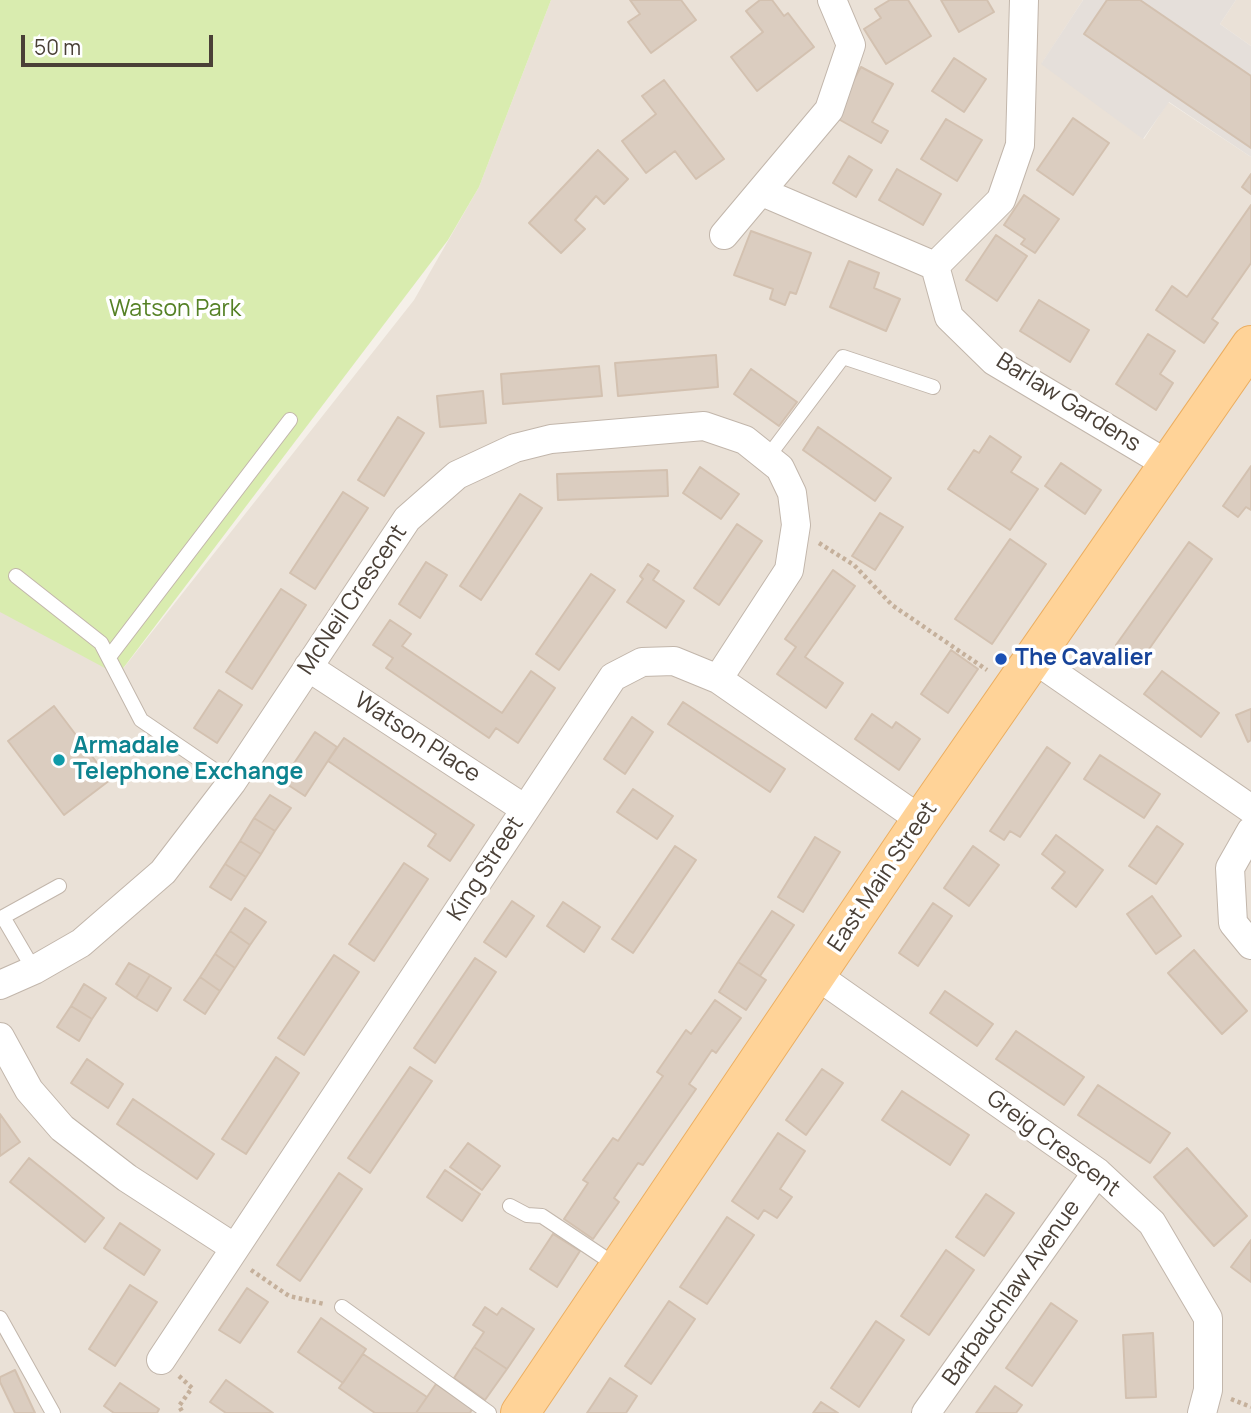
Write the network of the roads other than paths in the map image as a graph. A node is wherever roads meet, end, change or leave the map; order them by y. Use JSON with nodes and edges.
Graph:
{"nodes":[{"id":1,"x":832,"y":0,"type":"edge"},
{"id":2,"x":1024,"y":0,"type":"edge"},
{"id":3,"x":762,"y":192,"type":"junction"},
{"id":4,"x":724,"y":235,"type":"dead end"},
{"id":5,"x":935,"y":266,"type":"junction"},
{"id":6,"x":1251,"y":345,"type":"edge"},
{"id":7,"x":933,"y":387,"type":"dead end"},
{"id":8,"x":290,"y":420,"type":"dead end"},
{"id":9,"x":767,"y":458,"type":"junction"},
{"id":10,"x":1167,"y":464,"type":"junction"},
{"id":11,"x":16,"y":576,"type":"dead end"},
{"id":12,"x":109,"y":657,"type":"junction"},
{"id":13,"x":308,"y":667,"type":"junction"},
{"id":14,"x":1024,"y":673,"type":"junction"},
{"id":15,"x":718,"y":679,"type":"junction"},
{"id":16,"x":232,"y":782,"type":"junction"},
{"id":17,"x":1251,"y":809,"type":"edge"},
{"id":18,"x":525,"y":810,"type":"junction"},
{"id":19,"x":921,"y":820,"type":"junction"},
{"id":20,"x":1251,"y":831,"type":"edge"},
{"id":21,"x":59,"y":886,"type":"dead end"},
{"id":22,"x":2,"y":917,"type":"edge"},
{"id":23,"x":1251,"y":945,"type":"edge"},
{"id":24,"x":34,"y":970,"type":"junction"},
{"id":25,"x":816,"y":975,"type":"junction"},
{"id":26,"x":0,"y":985,"type":"edge"},
{"id":27,"x":0,"y":1037,"type":"edge"},
{"id":28,"x":1097,"y":1172,"type":"junction"},
{"id":29,"x":510,"y":1206,"type":"dead end"},
{"id":30,"x":233,"y":1252,"type":"junction"},
{"id":31,"x":618,"y":1267,"type":"junction"},
{"id":32,"x":342,"y":1307,"type":"road end"},
{"id":33,"x":0,"y":1318,"type":"edge"},
{"id":34,"x":161,"y":1360,"type":"road end"},
{"id":35,"x":53,"y":1413,"type":"edge"},
{"id":36,"x":489,"y":1413,"type":"edge"},
{"id":37,"x":520,"y":1413,"type":"edge"},
{"id":38,"x":926,"y":1413,"type":"edge"},
{"id":39,"x":1202,"y":1413,"type":"edge"}],
"edges":[{"from":1,"to":3,"type":"street"},
{"from":2,"to":5,"type":"street"},
{"from":3,"to":4,"type":"street"},
{"from":3,"to":5,"type":"street"},
{"from":5,"to":10,"type":"street","name":"Barlaw Gardens"},
{"from":6,"to":10,"type":"main road","name":"East Main Street"},
{"from":7,"to":9,"type":"lane"},
{"from":8,"to":12,"type":"lane"},
{"from":9,"to":13,"type":"street","name":"McNeil Crescent"},
{"from":9,"to":15,"type":"street","name":"McNeil Crescent"},
{"from":10,"to":14,"type":"main road","name":"East Main Street"},
{"from":11,"to":12,"type":"lane"},
{"from":12,"to":16,"type":"lane"},
{"from":13,"to":16,"type":"street","name":"McNeil Crescent"},
{"from":13,"to":18,"type":"street","name":"Watson Place"},
{"from":14,"to":17,"type":"street"},
{"from":14,"to":19,"type":"main road","name":"East Main Street"},
{"from":15,"to":18,"type":"street","name":"King Street"},
{"from":15,"to":19,"type":"street","name":"King Street"},
{"from":16,"to":24,"type":"street","name":"McNeil Crescent"},
{"from":18,"to":30,"type":"street","name":"King Street"},
{"from":19,"to":25,"type":"main road","name":"East Main Street"},
{"from":20,"to":23,"type":"street"},
{"from":21,"to":22,"type":"lane"},
{"from":22,"to":24,"type":"lane"},
{"from":24,"to":26,"type":"street","name":"McNeil Crescent"},
{"from":25,"to":28,"type":"street","name":"Greig Crescent"},
{"from":25,"to":31,"type":"main road","name":"East Main Street"},
{"from":27,"to":30,"type":"street"},
{"from":28,"to":38,"type":"street","name":"Barbauchlaw Avenue"},
{"from":28,"to":39,"type":"street","name":"Greig Crescent"},
{"from":29,"to":31,"type":"lane"},
{"from":30,"to":34,"type":"street","name":"King Street"},
{"from":31,"to":37,"type":"main road","name":"East Main Street"},
{"from":32,"to":36,"type":"lane"},
{"from":33,"to":35,"type":"lane"}]}
